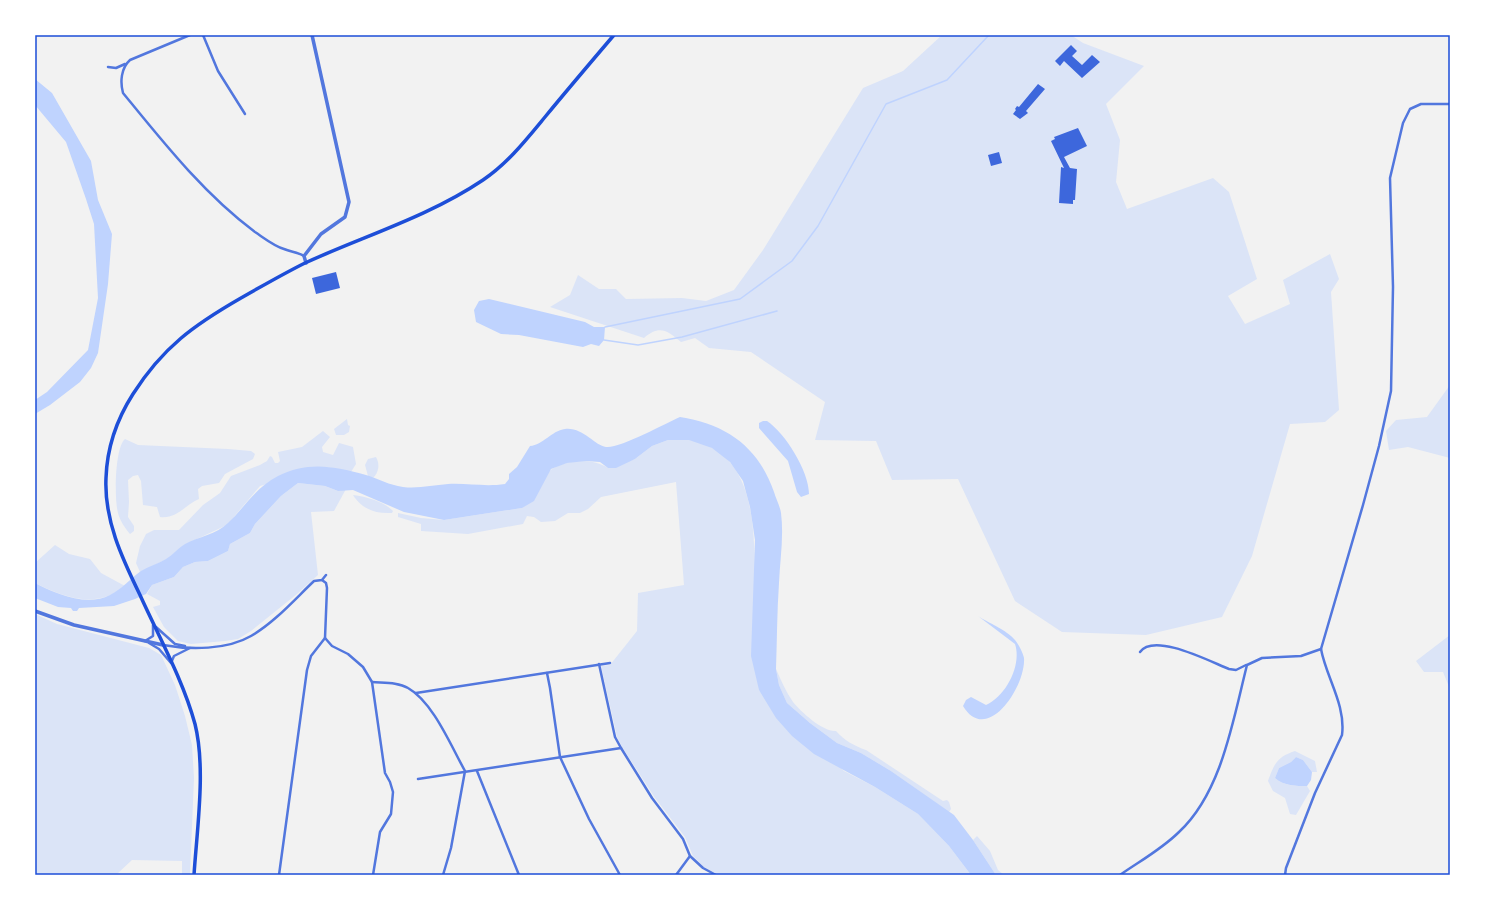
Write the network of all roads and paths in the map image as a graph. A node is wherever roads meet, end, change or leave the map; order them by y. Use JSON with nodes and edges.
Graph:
{"nodes":[{"id":1,"x":190,"y":35,"type":"edge"},
{"id":2,"x":203,"y":35,"type":"edge"},
{"id":3,"x":312,"y":35,"type":"edge"},
{"id":4,"x":614,"y":35,"type":"edge"},
{"id":5,"x":125,"y":64,"type":"junction"},
{"id":6,"x":108,"y":66,"type":"dead end"},
{"id":7,"x":1450,"y":104,"type":"edge"},
{"id":8,"x":245,"y":114,"type":"dead end"},
{"id":9,"x":304,"y":256,"type":"junction"},
{"id":10,"x":306,"y":263,"type":"junction"},
{"id":11,"x":326,"y":576,"type":"dead end"},
{"id":12,"x":322,"y":580,"type":"junction"},
{"id":13,"x":35,"y":611,"type":"edge"},
{"id":14,"x":152,"y":622,"type":"junction"},
{"id":15,"x":325,"y":638,"type":"junction"},
{"id":16,"x":145,"y":641,"type":"junction"},
{"id":17,"x":163,"y":645,"type":"junction"},
{"id":18,"x":193,"y":647,"type":"junction"},
{"id":19,"x":1321,"y":648,"type":"junction"},
{"id":20,"x":1140,"y":652,"type":"dead end"},
{"id":21,"x":171,"y":663,"type":"junction"},
{"id":22,"x":610,"y":663,"type":"dead end"},
{"id":23,"x":599,"y":664,"type":"junction"},
{"id":24,"x":1247,"y":665,"type":"junction"},
{"id":25,"x":546,"y":673,"type":"junction"},
{"id":26,"x":372,"y":682,"type":"junction"},
{"id":27,"x":416,"y":693,"type":"junction"},
{"id":28,"x":621,"y":748,"type":"junction"},
{"id":29,"x":560,"y":757,"type":"junction"},
{"id":30,"x":465,"y":771,"type":"junction"},
{"id":31,"x":477,"y":771,"type":"junction"},
{"id":32,"x":418,"y":779,"type":"dead end"},
{"id":33,"x":690,"y":856,"type":"junction"},
{"id":34,"x":194,"y":875,"type":"edge"},
{"id":35,"x":279,"y":875,"type":"edge"},
{"id":36,"x":373,"y":875,"type":"edge"},
{"id":37,"x":443,"y":875,"type":"edge"},
{"id":38,"x":519,"y":875,"type":"edge"},
{"id":39,"x":620,"y":875,"type":"edge"},
{"id":40,"x":676,"y":875,"type":"edge"},
{"id":41,"x":716,"y":875,"type":"edge"},
{"id":42,"x":1120,"y":875,"type":"edge"},
{"id":43,"x":1285,"y":875,"type":"edge"}],
"edges":[{"from":1,"to":5,"type":"street"},
{"from":2,"to":8,"type":"street"},
{"from":3,"to":9,"type":"street"},
{"from":4,"to":10,"type":"main road"},
{"from":5,"to":6,"type":"street"},
{"from":5,"to":9,"type":"street"},
{"from":7,"to":19,"type":"street"},
{"from":9,"to":10,"type":"street"},
{"from":10,"to":14,"type":"main road"},
{"from":11,"to":12,"type":"street"},
{"from":12,"to":15,"type":"street"},
{"from":12,"to":18,"type":"street"},
{"from":13,"to":16,"type":"street"},
{"from":14,"to":16,"type":"street"},
{"from":14,"to":17,"type":"main road"},
{"from":14,"to":18,"type":"street"},
{"from":15,"to":26,"type":"street"},
{"from":15,"to":35,"type":"street"},
{"from":16,"to":17,"type":"street"},
{"from":16,"to":21,"type":"street"},
{"from":17,"to":18,"type":"street"},
{"from":17,"to":21,"type":"main road"},
{"from":18,"to":21,"type":"street"},
{"from":19,"to":24,"type":"street"},
{"from":19,"to":43,"type":"street"},
{"from":20,"to":24,"type":"street"},
{"from":21,"to":34,"type":"main road"},
{"from":22,"to":23,"type":"street"},
{"from":23,"to":25,"type":"street"},
{"from":23,"to":28,"type":"street"},
{"from":24,"to":42,"type":"street"},
{"from":25,"to":27,"type":"street"},
{"from":25,"to":29,"type":"street"},
{"from":26,"to":27,"type":"street"},
{"from":26,"to":36,"type":"street"},
{"from":27,"to":30,"type":"street"},
{"from":28,"to":29,"type":"street"},
{"from":28,"to":33,"type":"street"},
{"from":29,"to":31,"type":"street"},
{"from":29,"to":39,"type":"street"},
{"from":30,"to":31,"type":"street"},
{"from":30,"to":32,"type":"street"},
{"from":30,"to":37,"type":"street"},
{"from":31,"to":38,"type":"street"},
{"from":33,"to":40,"type":"street"},
{"from":33,"to":41,"type":"street"}]}
